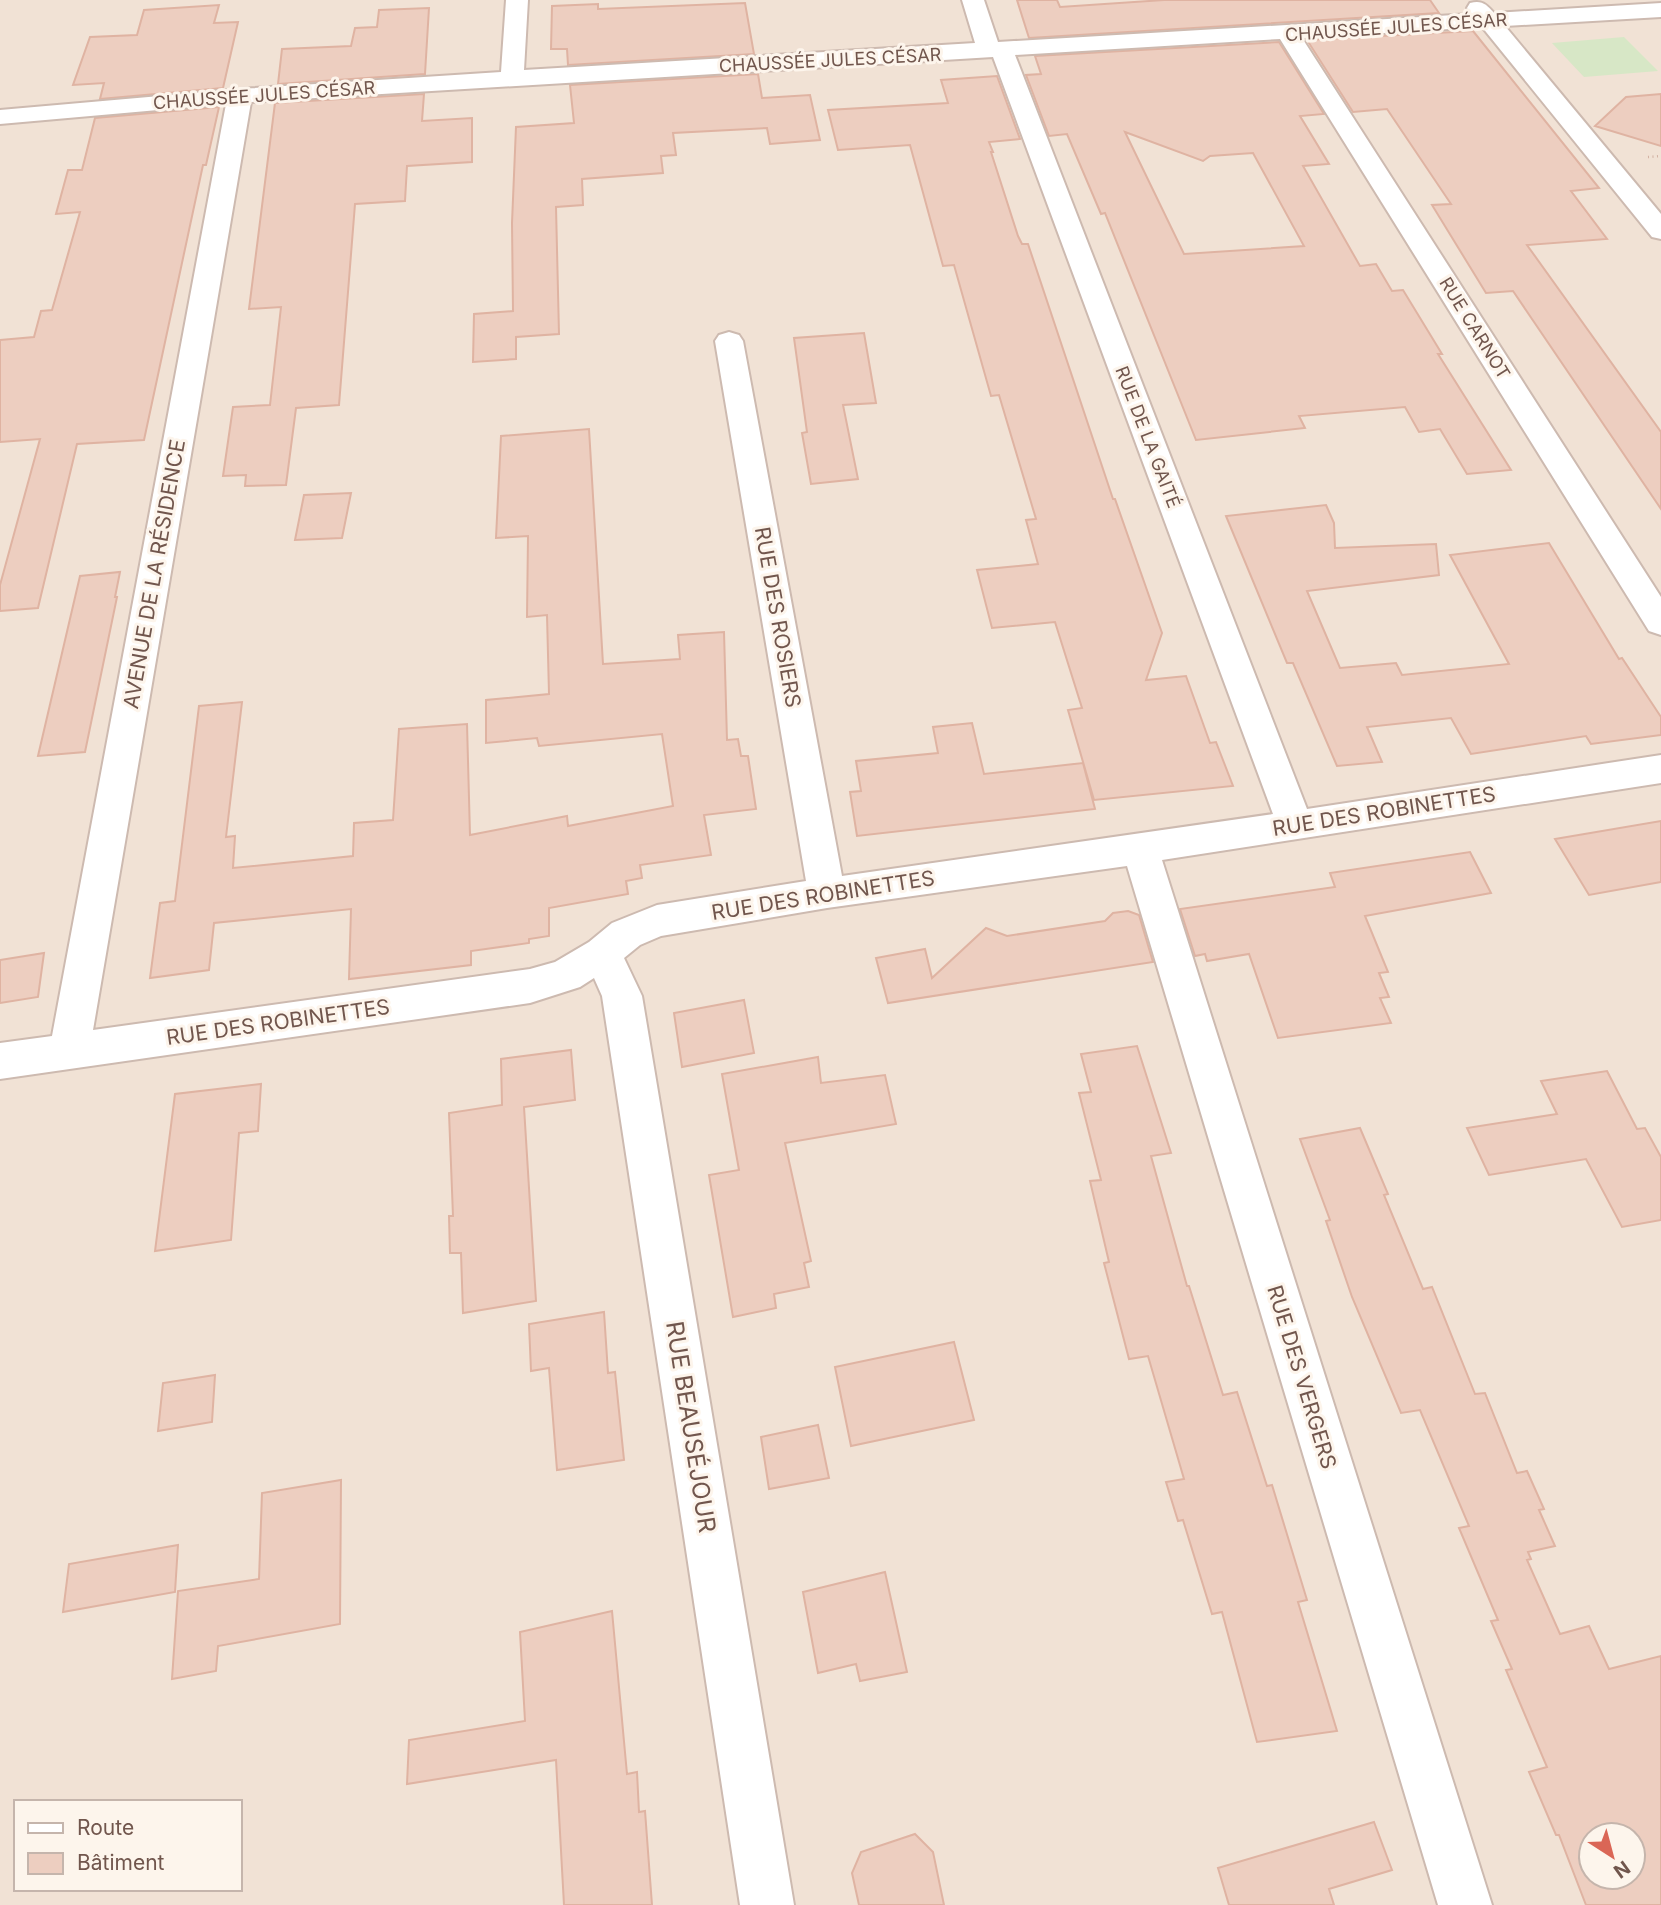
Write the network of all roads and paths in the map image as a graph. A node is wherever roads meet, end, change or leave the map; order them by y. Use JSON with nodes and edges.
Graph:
{"nodes":[{"id":1,"x":517,"y":0,"type":"edge"},
{"id":2,"x":973,"y":0,"type":"edge"},
{"id":3,"x":1470,"y":0,"type":"edge"},
{"id":4,"x":1661,"y":10,"type":"edge"},
{"id":5,"x":1490,"y":21,"type":"junction"},
{"id":6,"x":1288,"y":34,"type":"junction"},
{"id":7,"x":995,"y":51,"type":"junction"},
{"id":8,"x":512,"y":79,"type":"junction"},
{"id":9,"x":240,"y":96,"type":"junction"},
{"id":10,"x":0,"y":117,"type":"edge"},
{"id":11,"x":1661,"y":231,"type":"edge"},
{"id":12,"x":729,"y":341,"type":"dead end"},
{"id":13,"x":1661,"y":622,"type":"edge"},
{"id":14,"x":1661,"y":768,"type":"edge"},
{"id":15,"x":1295,"y":824,"type":"junction"},
{"id":16,"x":1140,"y":849,"type":"junction"},
{"id":17,"x":827,"y":893,"type":"junction"},
{"id":18,"x":603,"y":953,"type":"junction"},
{"id":19,"x":69,"y":1052,"type":"junction"},
{"id":20,"x":0,"y":1061,"type":"edge"},
{"id":21,"x":767,"y":1905,"type":"edge"},
{"id":22,"x":1465,"y":1905,"type":"edge"}],
"edges":[{"from":1,"to":8,"type":"street"},
{"from":2,"to":7,"type":"street","name":"RUE DE LA GAITÉ"},
{"from":3,"to":5,"type":"street"},
{"from":4,"to":5,"type":"street","name":"CHAUSSÉE JULES CÉSAR"},
{"from":5,"to":6,"type":"street","name":"CHAUSSÉE JULES CÉSAR"},
{"from":5,"to":11,"type":"street"},
{"from":6,"to":7,"type":"street","name":"CHAUSSÉE JULES CÉSAR"},
{"from":6,"to":13,"type":"street","name":"RUE CARNOT"},
{"from":7,"to":8,"type":"street","name":"CHAUSSÉE JULES CÉSAR"},
{"from":7,"to":15,"type":"street","name":"RUE DE LA GAITÉ"},
{"from":8,"to":9,"type":"street","name":"CHAUSSÉE JULES CÉSAR"},
{"from":9,"to":10,"type":"street","name":"CHAUSSÉE JULES CÉSAR"},
{"from":9,"to":19,"type":"street","name":"AVENUE DE LA RÉSIDENCE"},
{"from":12,"to":17,"type":"street","name":"RUE DES ROSIERS"},
{"from":14,"to":15,"type":"street","name":"RUE DES ROBINETTES"},
{"from":15,"to":16,"type":"street","name":"RUE DES ROBINETTES"},
{"from":16,"to":17,"type":"street","name":"RUE DES ROBINETTES"},
{"from":16,"to":22,"type":"street","name":"RUE DES VERGERS"},
{"from":17,"to":18,"type":"street","name":"RUE DES ROBINETTES"},
{"from":18,"to":19,"type":"street","name":"RUE DES ROBINETTES"},
{"from":18,"to":21,"type":"street","name":"RUE BEAUSÉJOUR"},
{"from":19,"to":20,"type":"street","name":"RUE DES ROBINETTES"}]}
